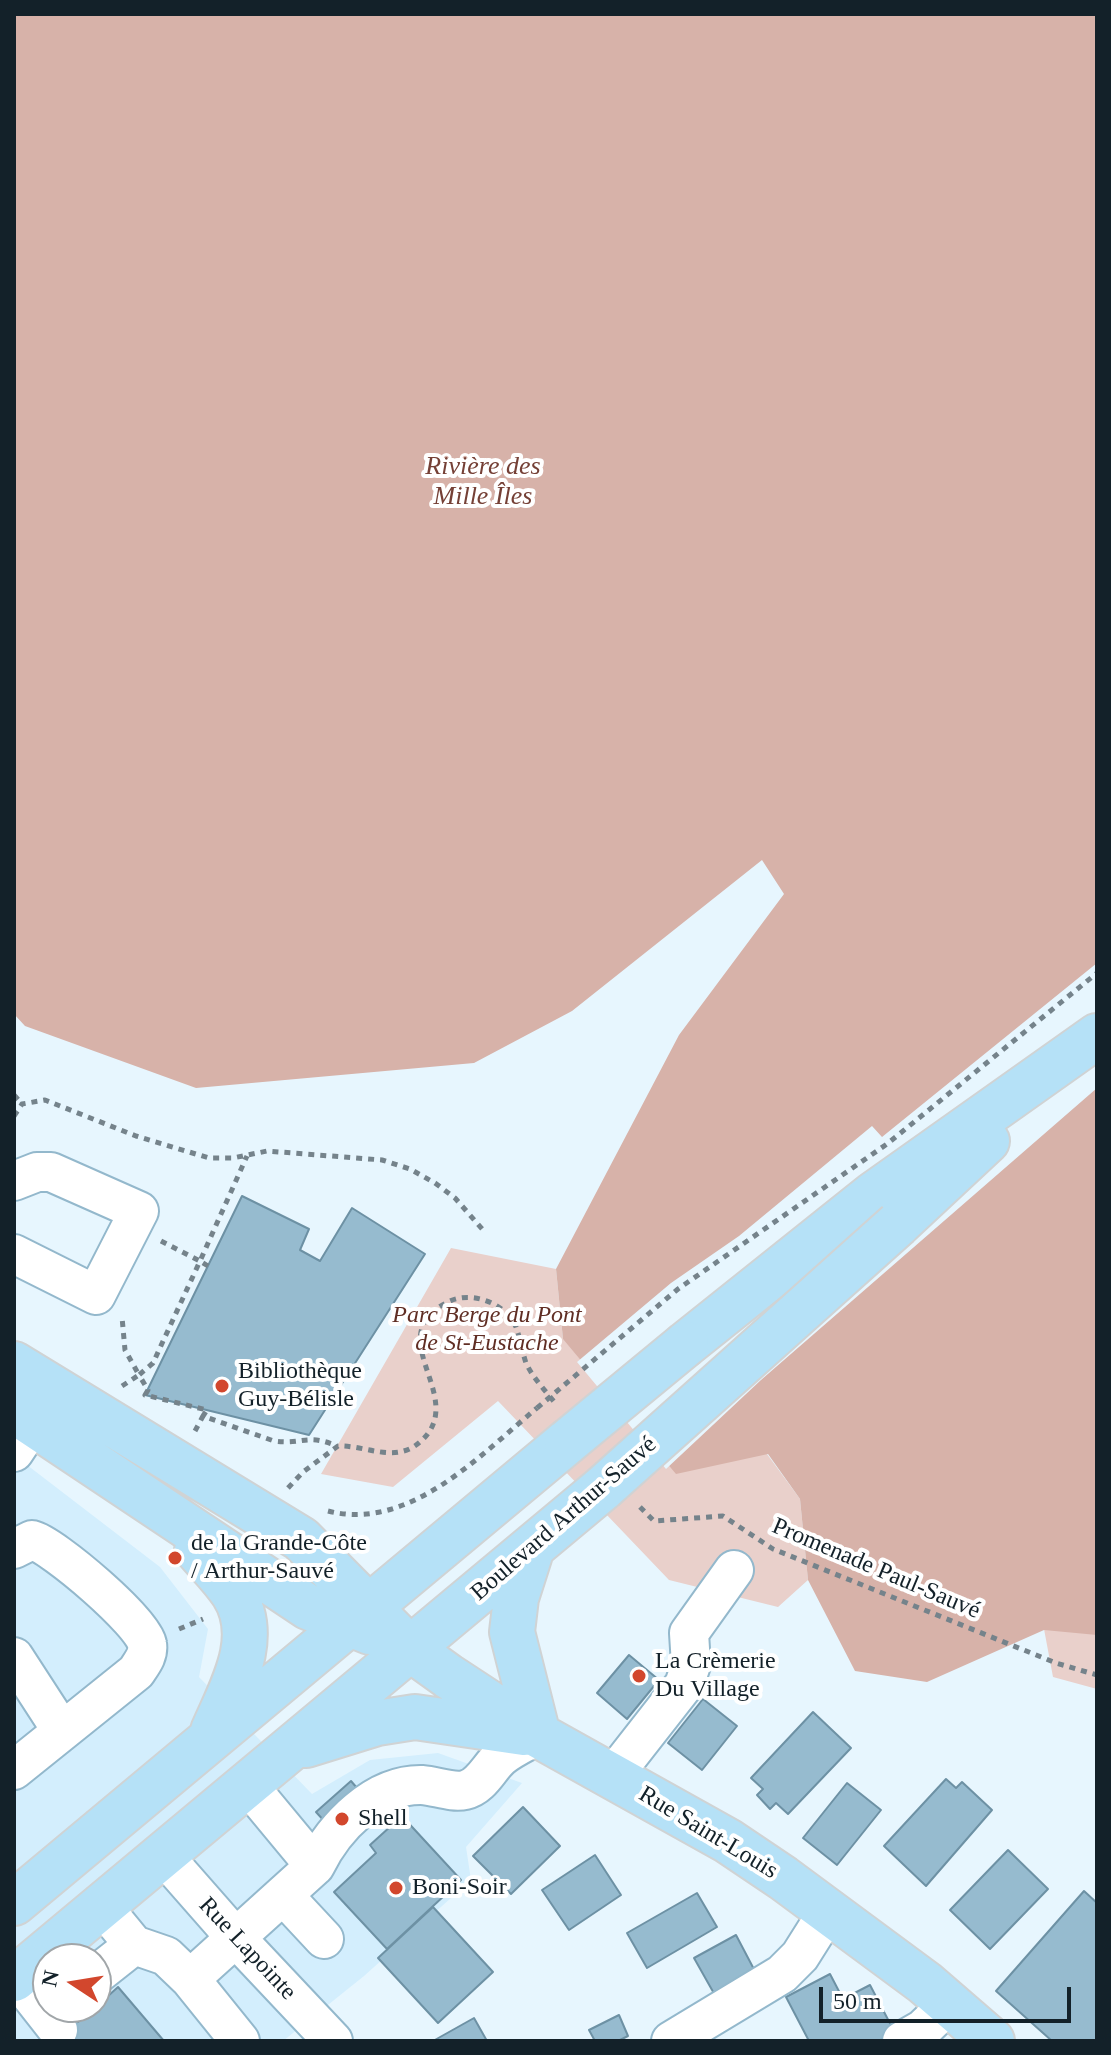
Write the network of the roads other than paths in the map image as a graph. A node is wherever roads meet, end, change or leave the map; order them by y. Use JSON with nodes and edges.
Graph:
{"nodes":[{"id":1,"x":1097,"y":1037,"type":"edge"},
{"id":2,"x":14,"y":1181,"type":"edge"},
{"id":3,"x":14,"y":1254,"type":"edge"},
{"id":4,"x":14,"y":1364,"type":"edge"},
{"id":5,"x":29,"y":1420,"type":"edge"},
{"id":6,"x":172,"y":1518,"type":"junction"},
{"id":7,"x":14,"y":1549,"type":"edge"},
{"id":8,"x":531,"y":1551,"type":"junction"},
{"id":9,"x":734,"y":1570,"type":"dead end"},
{"id":10,"x":358,"y":1614,"type":"junction"},
{"id":11,"x":409,"y":1648,"type":"junction"},
{"id":12,"x":14,"y":1657,"type":"edge"},
{"id":13,"x":62,"y":1731,"type":"junction"},
{"id":14,"x":538,"y":1735,"type":"junction"},
{"id":15,"x":210,"y":1737,"type":"junction"},
{"id":16,"x":288,"y":1750,"type":"junction"},
{"id":17,"x":14,"y":1770,"type":"edge"},
{"id":18,"x":612,"y":1777,"type":"junction"},
{"id":19,"x":247,"y":1784,"type":"junction"},
{"id":20,"x":163,"y":1855,"type":"junction"},
{"id":21,"x":315,"y":1866,"type":"junction"},
{"id":22,"x":283,"y":1895,"type":"junction"},
{"id":23,"x":14,"y":1903,"type":"edge"},
{"id":24,"x":102,"y":1906,"type":"junction"},
{"id":25,"x":829,"y":1910,"type":"junction"},
{"id":26,"x":235,"y":1937,"type":"junction"},
{"id":27,"x":324,"y":1939,"type":"dead end"},
{"id":28,"x":134,"y":1945,"type":"junction"},
{"id":29,"x":112,"y":1962,"type":"edge"},
{"id":30,"x":17,"y":1970,"type":"edge"},
{"id":31,"x":190,"y":1979,"type":"junction"},
{"id":32,"x":32,"y":1990,"type":"edge"},
{"id":33,"x":949,"y":2004,"type":"junction"},
{"id":34,"x":240,"y":2041,"type":"edge"},
{"id":35,"x":333,"y":2041,"type":"edge"},
{"id":36,"x":671,"y":2041,"type":"edge"},
{"id":37,"x":902,"y":2041,"type":"edge"},
{"id":38,"x":992,"y":2041,"type":"edge"}],
"edges":[{"from":1,"to":8,"type":"main road","name":"Boulevard Arthur-Sauvé","bridge":true},
{"from":1,"to":10,"type":"main road","name":"Boulevard Arthur-Sauvé","bridge":true},
{"from":2,"to":3,"type":"street"},
{"from":4,"to":5,"type":"main road"},
{"from":5,"to":6,"type":"main road"},
{"from":5,"to":10,"type":"main road","name":"Rue Saint-Louis"},
{"from":6,"to":10,"type":"main road"},
{"from":6,"to":15,"type":"main road"},
{"from":7,"to":13,"type":"street"},
{"from":8,"to":11,"type":"main road","name":"Boulevard Arthur-Sauvé"},
{"from":8,"to":14,"type":"main road"},
{"from":9,"to":18,"type":"street"},
{"from":10,"to":11,"type":"main road","name":"Rue Saint-Louis"},
{"from":10,"to":15,"type":"main road","name":"Boulevard Arthur-Sauvé"},
{"from":11,"to":14,"type":"main road","name":"Rue Saint-Louis"},
{"from":11,"to":16,"type":"main road","name":"Boulevard Arthur-Sauvé"},
{"from":12,"to":13,"type":"street"},
{"from":13,"to":17,"type":"street"},
{"from":14,"to":16,"type":"main road"},
{"from":14,"to":18,"type":"main road","name":"Rue Saint-Louis"},
{"from":14,"to":21,"type":"street"},
{"from":15,"to":23,"type":"main road","name":"Boulevard Arthur-Sauvé"},
{"from":16,"to":19,"type":"main road","name":"Boulevard Arthur-Sauvé"},
{"from":18,"to":25,"type":"main road","name":"Rue Saint-Louis"},
{"from":19,"to":20,"type":"main road","name":"Boulevard Arthur-Sauvé"},
{"from":19,"to":21,"type":"street"},
{"from":20,"to":24,"type":"main road","name":"Boulevard Arthur-Sauvé"},
{"from":20,"to":26,"type":"street","name":"Rue Lapointe"},
{"from":21,"to":22,"type":"street"},
{"from":22,"to":26,"type":"street"},
{"from":22,"to":27,"type":"street"},
{"from":24,"to":28,"type":"street"},
{"from":24,"to":30,"type":"main road","name":"Boulevard Arthur-Sauvé"},
{"from":25,"to":33,"type":"main road","name":"Rue Saint-Louis"},
{"from":25,"to":36,"type":"street"},
{"from":26,"to":31,"type":"street"},
{"from":26,"to":35,"type":"street","name":"Rue Lapointe"},
{"from":28,"to":29,"type":"street"},
{"from":28,"to":31,"type":"street"},
{"from":30,"to":32,"type":"street"},
{"from":31,"to":34,"type":"street"},
{"from":33,"to":37,"type":"street"},
{"from":33,"to":38,"type":"main road","name":"Rue Saint-Louis"}]}
